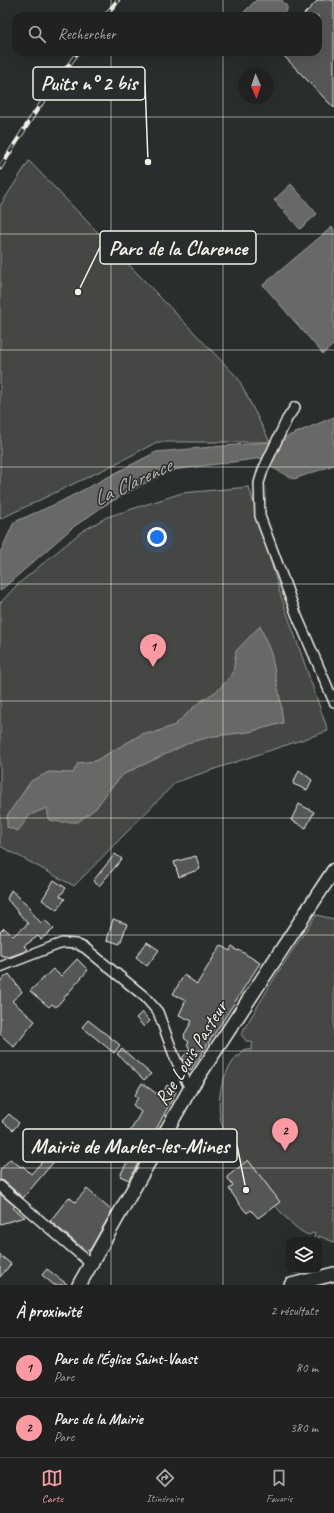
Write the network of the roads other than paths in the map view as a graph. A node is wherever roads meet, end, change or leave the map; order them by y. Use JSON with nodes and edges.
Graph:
{"nodes":[{"id":1,"x":294,"y":407,"type":"dead end"},
{"id":2,"x":334,"y":702,"type":"edge"},
{"id":3,"x":334,"y":870,"type":"edge"},
{"id":4,"x":0,"y":966,"type":"edge"},
{"id":5,"x":190,"y":1089,"type":"junction"},
{"id":6,"x":0,"y":1186,"type":"edge"},
{"id":7,"x":91,"y":1264,"type":"junction"},
{"id":8,"x":334,"y":1274,"type":"edge"},
{"id":9,"x":79,"y":1285,"type":"edge"},
{"id":10,"x":291,"y":1285,"type":"edge"}],
"edges":[{"from":1,"to":2,"type":"street"},
{"from":3,"to":5,"type":"main road","name":"Rue Louis Pasteur"},
{"from":4,"to":5,"type":"street"},
{"from":5,"to":7,"type":"main road","name":"Rue Louis Pasteur"},
{"from":6,"to":7,"type":"street"},
{"from":7,"to":9,"type":"main road","name":"Rue Louis Pasteur"},
{"from":8,"to":10,"type":"main road"}]}
